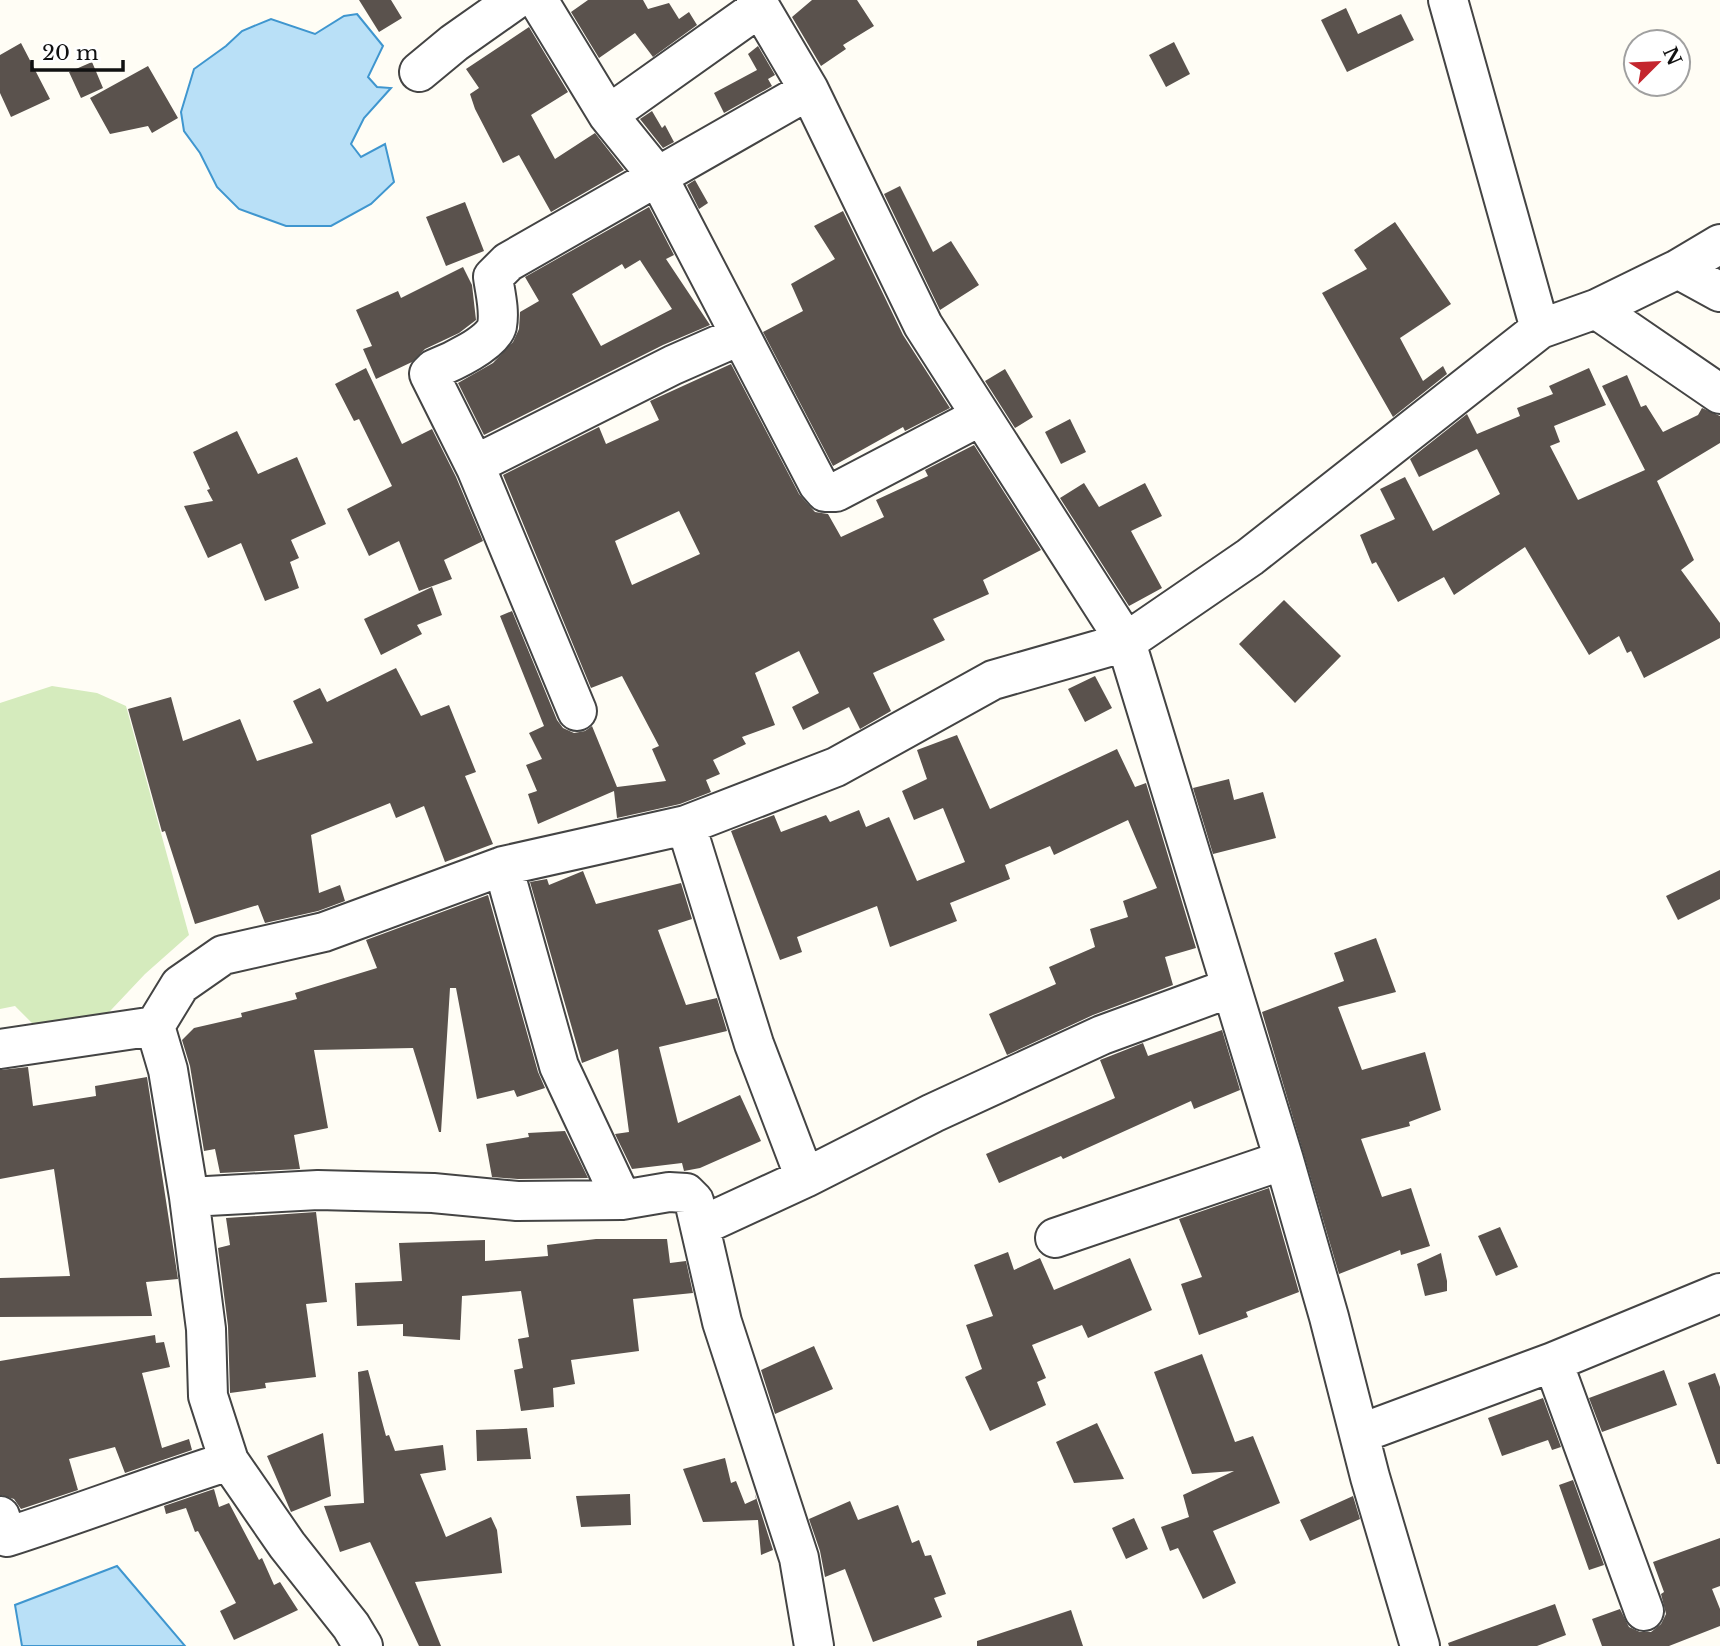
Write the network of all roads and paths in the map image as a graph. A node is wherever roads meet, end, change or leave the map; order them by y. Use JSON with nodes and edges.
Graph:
{"nodes":[{"id":1,"x":516,"y":0,"type":"edge"},
{"id":2,"x":538,"y":0,"type":"edge"},
{"id":3,"x":1448,"y":0,"type":"edge"},
{"id":4,"x":758,"y":4,"type":"edge"},
{"id":5,"x":419,"y":72,"type":"dead end"},
{"id":6,"x":809,"y":90,"type":"junction"},
{"id":7,"x":608,"y":115,"type":"junction"},
{"id":8,"x":658,"y":177,"type":"junction"},
{"id":9,"x":1720,"y":244,"type":"edge"},
{"id":10,"x":1678,"y":269,"type":"junction"},
{"id":11,"x":1720,"y":292,"type":"edge"},
{"id":12,"x":1596,"y":309,"type":"junction"},
{"id":13,"x":1540,"y":329,"type":"junction"},
{"id":14,"x":739,"y":336,"type":"junction"},
{"id":15,"x":1720,"y":394,"type":"edge"},
{"id":16,"x":981,"y":416,"type":"junction"},
{"id":17,"x":476,"y":468,"type":"junction"},
{"id":18,"x":1126,"y":642,"type":"junction"},
{"id":19,"x":577,"y":710,"type":"dead end"},
{"id":20,"x":686,"y":825,"type":"junction"},
{"id":21,"x":502,"y":866,"type":"junction"},
{"id":22,"x":1230,"y":988,"type":"junction"},
{"id":23,"x":155,"y":1026,"type":"junction"},
{"id":24,"x":0,"y":1049,"type":"edge"},
{"id":25,"x":1284,"y":1160,"type":"junction"},
{"id":26,"x":805,"y":1178,"type":"junction"},
{"id":27,"x":189,"y":1197,"type":"junction"},
{"id":28,"x":622,"y":1200,"type":"junction"},
{"id":29,"x":701,"y":1226,"type":"junction"},
{"id":30,"x":1055,"y":1238,"type":"dead end"},
{"id":31,"x":1720,"y":1293,"type":"edge"},
{"id":32,"x":1553,"y":1362,"type":"junction"},
{"id":33,"x":1359,"y":1434,"type":"junction"},
{"id":34,"x":229,"y":1461,"type":"junction"},
{"id":35,"x":0,"y":1516,"type":"edge"},
{"id":36,"x":1644,"y":1611,"type":"dead end"},
{"id":37,"x":363,"y":1646,"type":"edge"},
{"id":38,"x":814,"y":1646,"type":"edge"},
{"id":39,"x":1420,"y":1646,"type":"edge"}],
"edges":[{"from":1,"to":5,"type":"street"},
{"from":2,"to":7,"type":"street"},
{"from":3,"to":13,"type":"street"},
{"from":4,"to":6,"type":"street"},
{"from":4,"to":7,"type":"street"},
{"from":6,"to":8,"type":"street"},
{"from":6,"to":16,"type":"street"},
{"from":7,"to":8,"type":"street"},
{"from":8,"to":14,"type":"street"},
{"from":8,"to":17,"type":"street"},
{"from":9,"to":10,"type":"street"},
{"from":10,"to":11,"type":"street"},
{"from":10,"to":12,"type":"street"},
{"from":12,"to":13,"type":"street"},
{"from":12,"to":15,"type":"street"},
{"from":13,"to":18,"type":"street"},
{"from":14,"to":16,"type":"street"},
{"from":14,"to":17,"type":"street"},
{"from":16,"to":18,"type":"street"},
{"from":17,"to":19,"type":"street"},
{"from":18,"to":20,"type":"street"},
{"from":18,"to":22,"type":"street"},
{"from":20,"to":21,"type":"street"},
{"from":20,"to":26,"type":"street"},
{"from":21,"to":23,"type":"street"},
{"from":21,"to":28,"type":"street"},
{"from":22,"to":25,"type":"street"},
{"from":22,"to":26,"type":"street"},
{"from":23,"to":24,"type":"street"},
{"from":23,"to":27,"type":"street"},
{"from":25,"to":30,"type":"street"},
{"from":25,"to":33,"type":"street"},
{"from":26,"to":29,"type":"street"},
{"from":27,"to":28,"type":"street"},
{"from":27,"to":34,"type":"street"},
{"from":28,"to":29,"type":"street"},
{"from":29,"to":38,"type":"street"},
{"from":31,"to":32,"type":"street"},
{"from":32,"to":33,"type":"street"},
{"from":32,"to":36,"type":"street"},
{"from":33,"to":39,"type":"street"},
{"from":34,"to":35,"type":"street"},
{"from":34,"to":37,"type":"street"}]}
